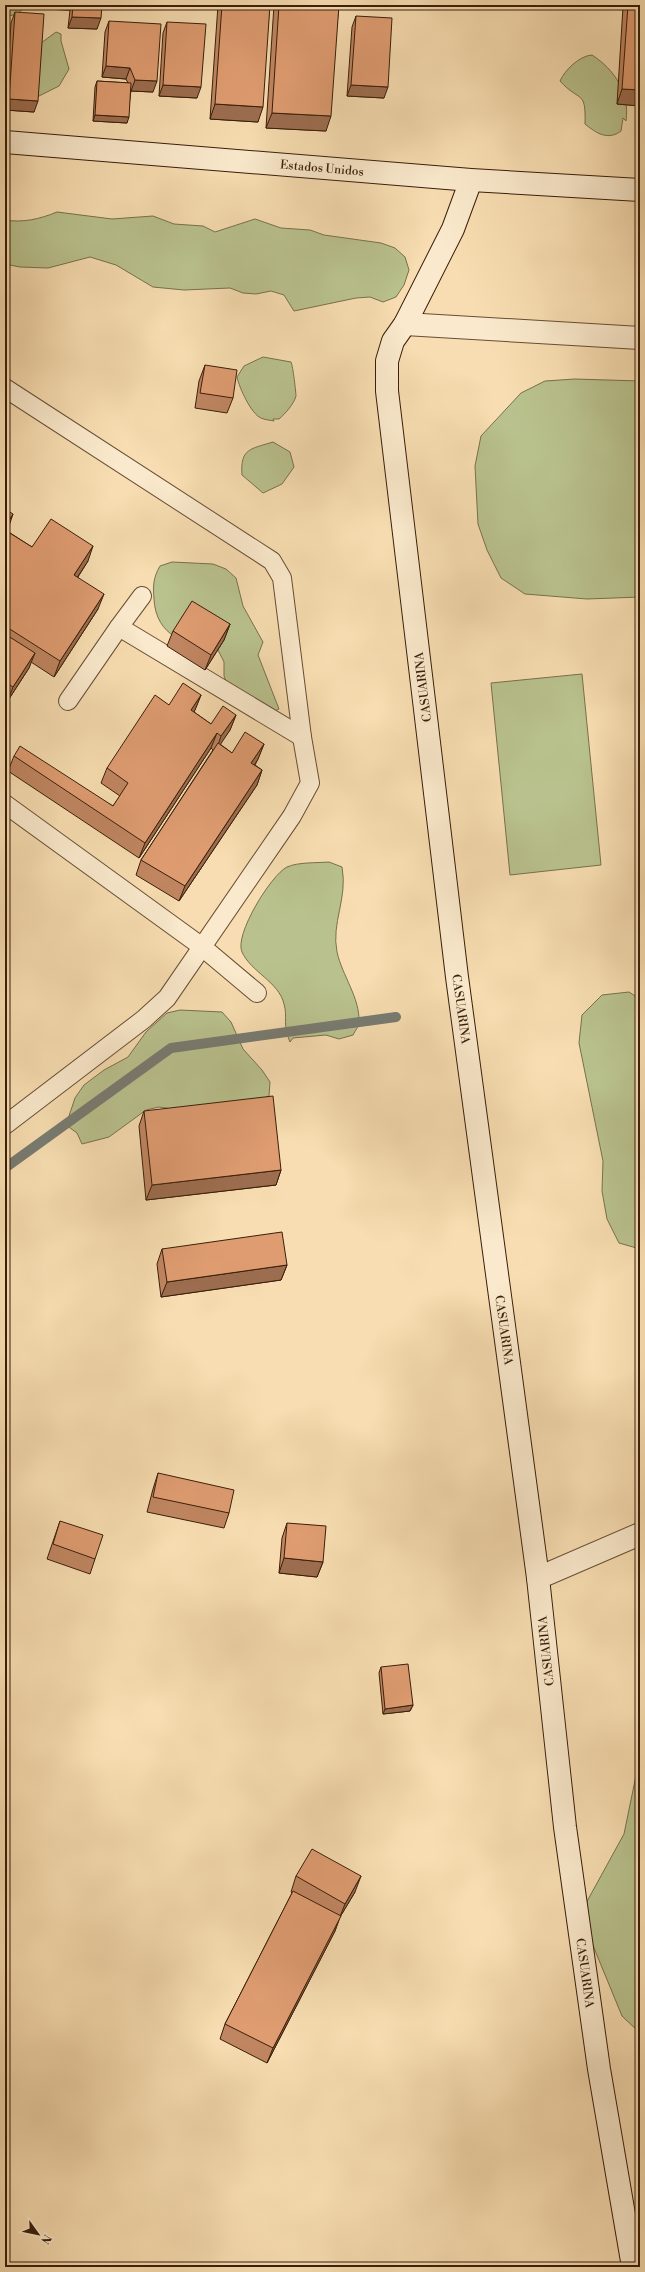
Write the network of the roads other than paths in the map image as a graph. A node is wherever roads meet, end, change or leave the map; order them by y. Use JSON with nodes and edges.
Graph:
{"nodes":[{"id":1,"x":5,"y":142,"type":"edge"},
{"id":2,"x":471,"y":180,"type":"junction"},
{"id":3,"x":640,"y":190,"type":"edge"},
{"id":4,"x":405,"y":324,"type":"junction"},
{"id":5,"x":640,"y":338,"type":"edge"},
{"id":6,"x":5,"y":388,"type":"edge"},
{"id":7,"x":142,"y":596,"type":"dead end"},
{"id":8,"x":119,"y":627,"type":"junction"},
{"id":9,"x":68,"y":701,"type":"dead end"},
{"id":10,"x":302,"y":737,"type":"junction"},
{"id":11,"x":5,"y":804,"type":"edge"},
{"id":12,"x":201,"y":946,"type":"junction"},
{"id":13,"x":257,"y":993,"type":"dead end"},
{"id":14,"x":5,"y":1125,"type":"edge"},
{"id":15,"x":640,"y":1534,"type":"edge"},
{"id":16,"x":538,"y":1578,"type":"junction"},
{"id":17,"x":633,"y":2267,"type":"edge"}],
"edges":[{"from":1,"to":2,"type":"street","name":"Estados Unidos"},
{"from":2,"to":3,"type":"street","name":"Estados Unidos"},
{"from":2,"to":4,"type":"street","name":"CASUARINA"},
{"from":4,"to":5,"type":"street"},
{"from":4,"to":16,"type":"street","name":"CASUARINA"},
{"from":6,"to":10,"type":"lane"},
{"from":7,"to":8,"type":"lane"},
{"from":8,"to":9,"type":"lane"},
{"from":8,"to":10,"type":"lane"},
{"from":10,"to":12,"type":"lane"},
{"from":11,"to":12,"type":"lane"},
{"from":12,"to":13,"type":"lane"},
{"from":12,"to":14,"type":"lane"},
{"from":15,"to":16,"type":"street"},
{"from":16,"to":17,"type":"street","name":"CASUARINA"}]}
